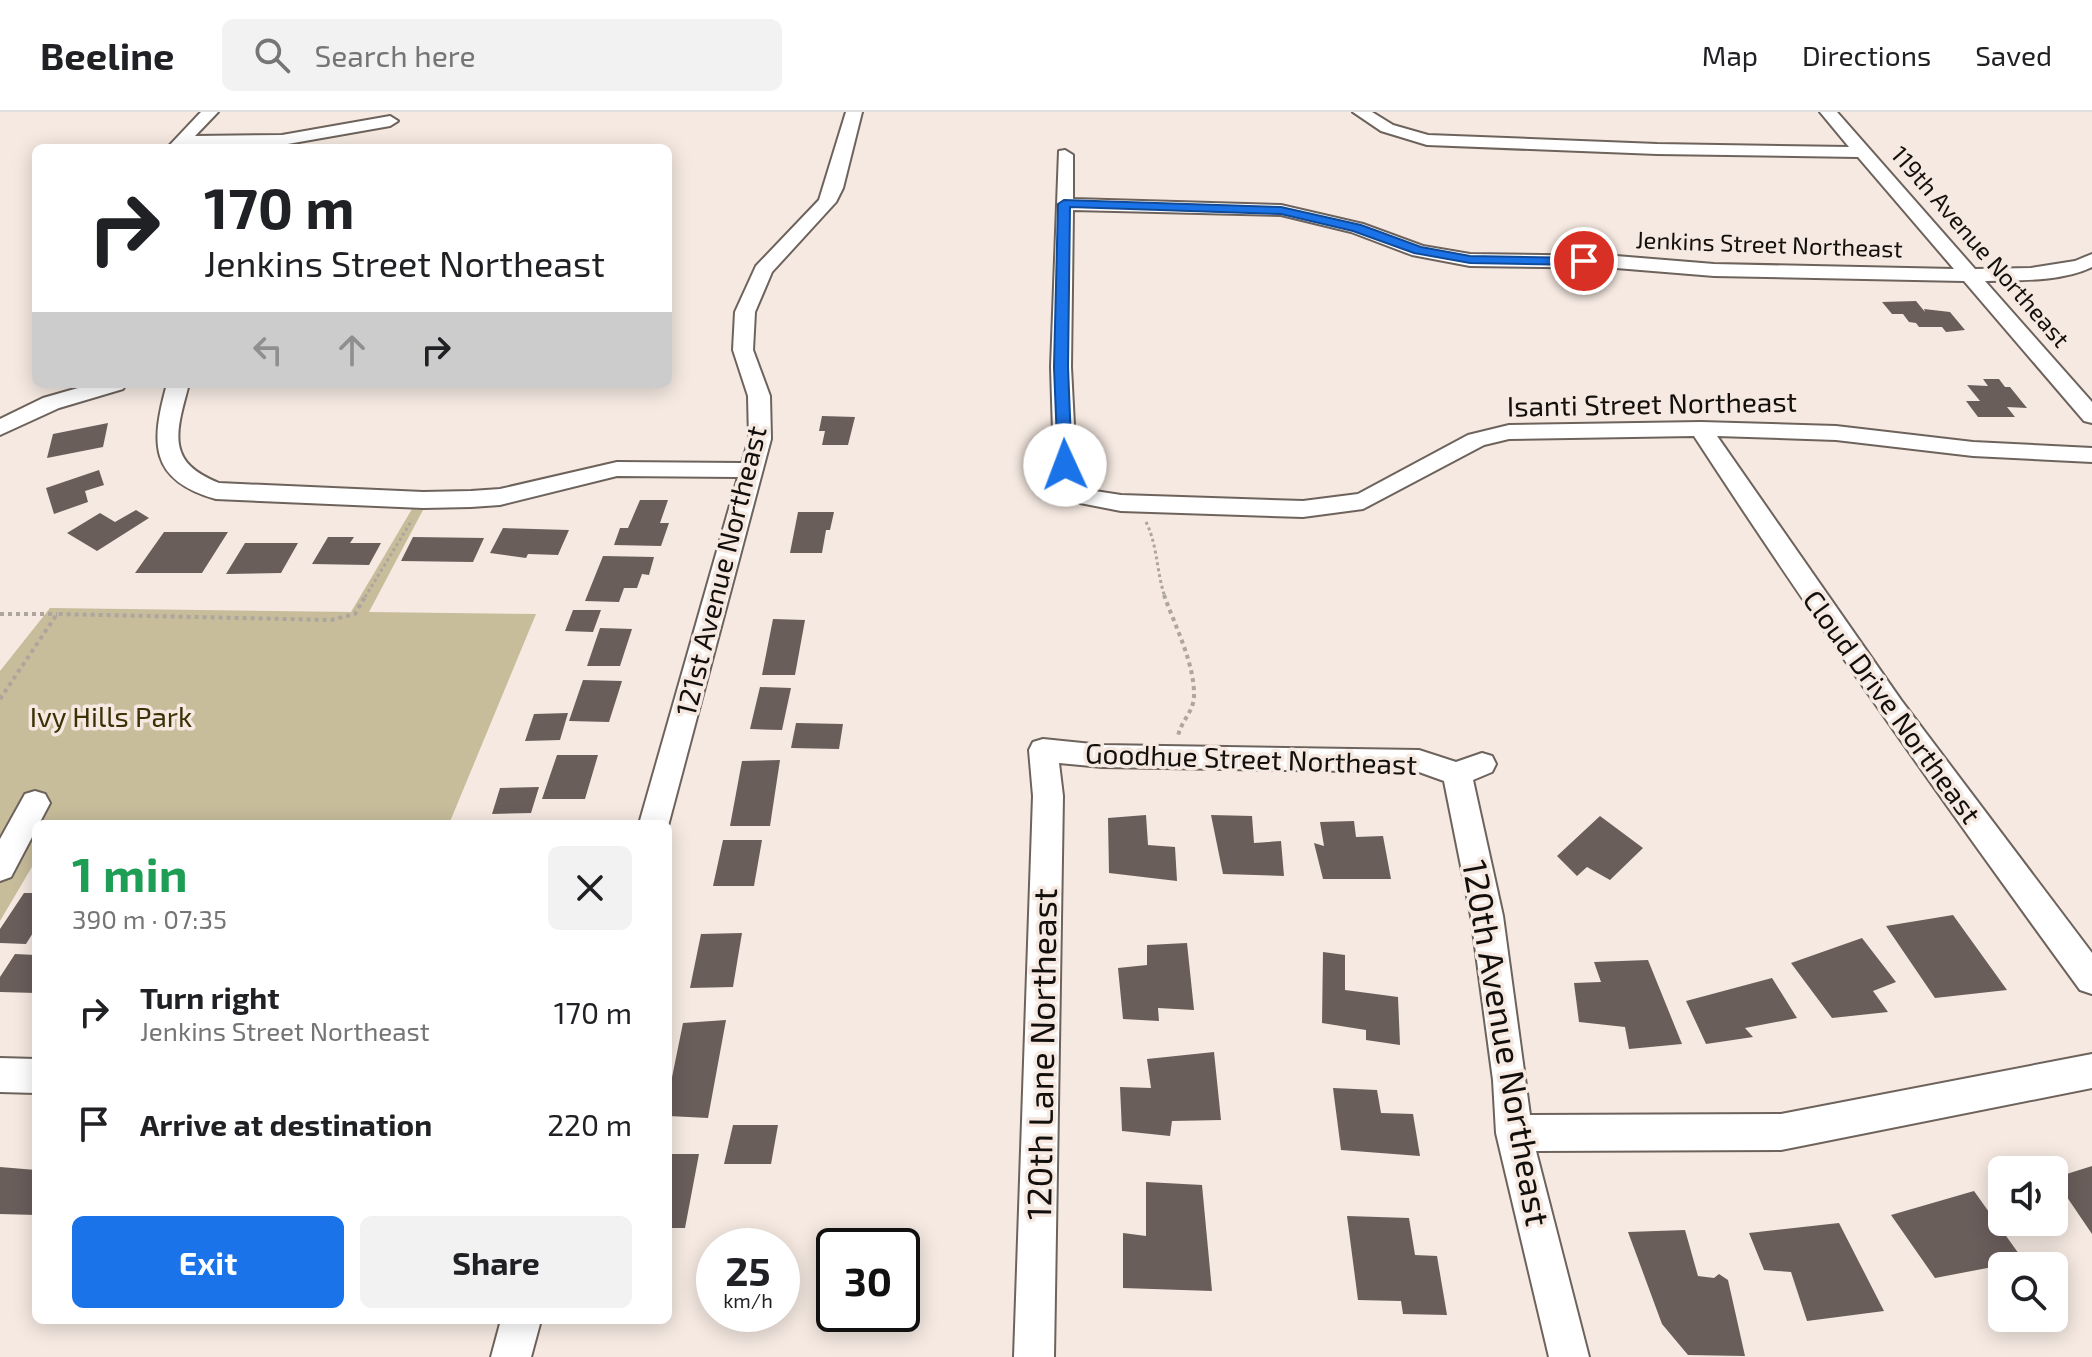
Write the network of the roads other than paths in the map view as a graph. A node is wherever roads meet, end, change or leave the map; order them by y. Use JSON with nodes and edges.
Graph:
{"nodes":[{"id":1,"x":210,"y":112,"type":"edge"},
{"id":2,"x":854,"y":112,"type":"edge"},
{"id":3,"x":1361,"y":112,"type":"edge"},
{"id":4,"x":1828,"y":112,"type":"edge"},
{"id":5,"x":390,"y":121,"type":"dead end"},
{"id":6,"x":178,"y":144,"type":"edge"},
{"id":7,"x":1863,"y":152,"type":"junction"},
{"id":8,"x":1065,"y":155,"type":"dead end"},
{"id":9,"x":1064,"y":204,"type":"junction"},
{"id":10,"x":2092,"y":260,"type":"edge"},
{"id":11,"x":1970,"y":275,"type":"junction"},
{"id":12,"x":102,"y":388,"type":"edge"},
{"id":13,"x":177,"y":388,"type":"edge"},
{"id":14,"x":2092,"y":416,"type":"edge"},
{"id":15,"x":0,"y":428,"type":"edge"},
{"id":16,"x":1701,"y":429,"type":"junction"},
{"id":17,"x":2092,"y":455,"type":"edge"},
{"id":18,"x":753,"y":470,"type":"junction"},
{"id":19,"x":1043,"y":750,"type":"joint"},
{"id":20,"x":1470,"y":769,"type":"joint"},
{"id":21,"x":35,"y":803,"type":"dead end"},
{"id":22,"x":655,"y":820,"type":"edge"},
{"id":23,"x":0,"y":868,"type":"edge"},
{"id":24,"x":2092,"y":979,"type":"edge"},
{"id":25,"x":2092,"y":1071,"type":"edge"},
{"id":26,"x":0,"y":1075,"type":"edge"},
{"id":27,"x":32,"y":1076,"type":"edge"},
{"id":28,"x":1514,"y":1133,"type":"junction"},
{"id":29,"x":520,"y":1324,"type":"edge"},
{"id":30,"x":511,"y":1357,"type":"edge"},
{"id":31,"x":1034,"y":1357,"type":"edge"},
{"id":32,"x":1569,"y":1357,"type":"edge"}],
"edges":[{"from":1,"to":6,"type":"street"},
{"from":2,"to":18,"type":"street","name":"121st Avenue Northeast"},
{"from":3,"to":7,"type":"street"},
{"from":4,"to":7,"type":"street","name":"119th Avenue Northeast"},
{"from":5,"to":6,"type":"street"},
{"from":7,"to":11,"type":"street","name":"119th Avenue Northeast"},
{"from":8,"to":9,"type":"street"},
{"from":9,"to":11,"type":"street","name":"Jenkins Street Northeast"},
{"from":9,"to":16,"type":"street","name":"Isanti Street Northeast"},
{"from":10,"to":11,"type":"street","name":"Jenkins Street Northeast"},
{"from":11,"to":14,"type":"street","name":"119th Avenue Northeast"},
{"from":12,"to":15,"type":"street"},
{"from":13,"to":18,"type":"street"},
{"from":16,"to":17,"type":"street","name":"Isanti Street Northeast"},
{"from":16,"to":24,"type":"street","name":"Cloud Drive Northeast"},
{"from":18,"to":22,"type":"street","name":"121st Avenue Northeast"},
{"from":19,"to":20,"type":"street","name":"Goodhue Street Northeast"},
{"from":19,"to":31,"type":"street","name":"120th Lane Northeast"},
{"from":20,"to":28,"type":"street","name":"120th Avenue Northeast"},
{"from":21,"to":23,"type":"street"},
{"from":25,"to":28,"type":"street"},
{"from":26,"to":27,"type":"street"},
{"from":28,"to":32,"type":"street","name":"120th Avenue Northeast"},
{"from":29,"to":30,"type":"street"}]}
